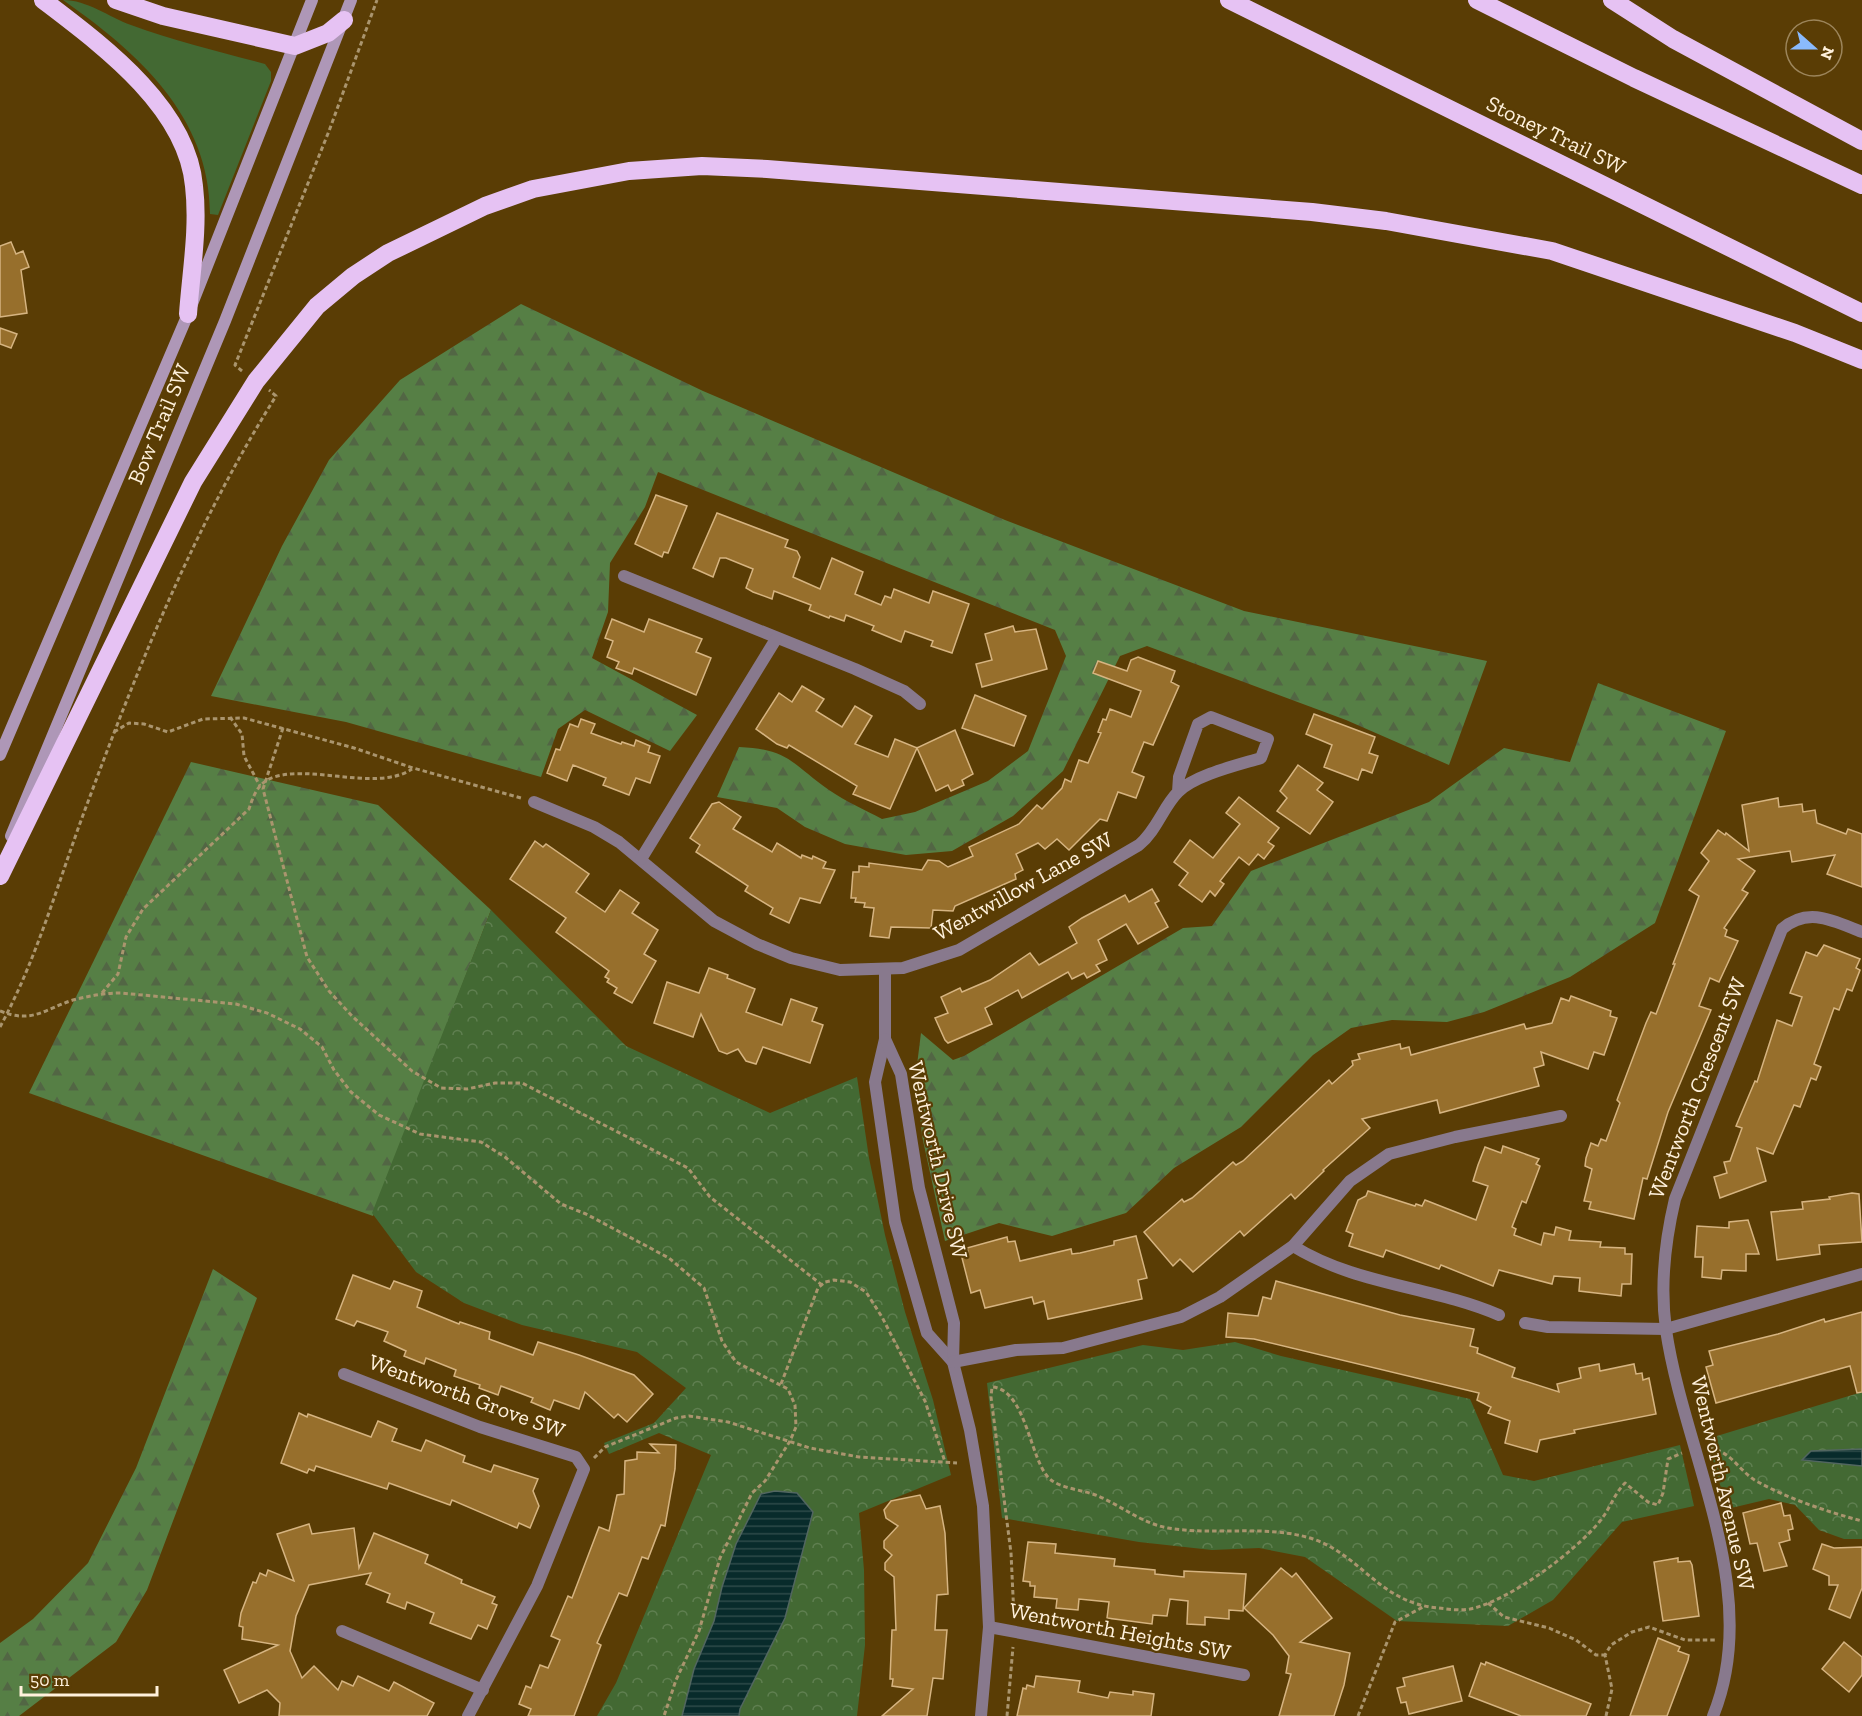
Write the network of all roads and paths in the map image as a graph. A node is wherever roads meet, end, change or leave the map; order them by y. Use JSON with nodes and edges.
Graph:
{"nodes":[{"id":1,"x":43,"y":0,"type":"edge"},
{"id":2,"x":117,"y":0,"type":"edge"},
{"id":3,"x":312,"y":0,"type":"edge"},
{"id":4,"x":351,"y":0,"type":"edge"},
{"id":5,"x":377,"y":0,"type":"edge"},
{"id":6,"x":1229,"y":0,"type":"edge"},
{"id":7,"x":1477,"y":0,"type":"edge"},
{"id":8,"x":1612,"y":0,"type":"edge"},
{"id":9,"x":344,"y":20,"type":"junction"},
{"id":10,"x":295,"y":46,"type":"junction"},
{"id":11,"x":1862,"y":141,"type":"edge"},
{"id":12,"x":1862,"y":185,"type":"edge"},
{"id":13,"x":1862,"y":313,"type":"edge"},
{"id":14,"x":188,"y":314,"type":"junction"},
{"id":15,"x":1862,"y":360,"type":"edge"},
{"id":16,"x":245,"y":374,"type":"dead end"},
{"id":17,"x":267,"y":388,"type":"dead end"},
{"id":18,"x":624,"y":576,"type":"dead end"},
{"id":19,"x":776,"y":639,"type":"junction"},
{"id":20,"x":920,"y":704,"type":"dead end"},
{"id":21,"x":230,"y":717,"type":"junction"},
{"id":22,"x":283,"y":728,"type":"junction"},
{"id":23,"x":113,"y":734,"type":"junction"},
{"id":24,"x":0,"y":755,"type":"edge"},
{"id":25,"x":413,"y":768,"type":"junction"},
{"id":26,"x":262,"y":786,"type":"junction"},
{"id":27,"x":1178,"y":792,"type":"junction"},
{"id":28,"x":534,"y":802,"type":"joint"},
{"id":29,"x":641,"y":859,"type":"junction"},
{"id":30,"x":0,"y":862,"type":"edge"},
{"id":31,"x":0,"y":876,"type":"edge"},
{"id":32,"x":1862,"y":932,"type":"edge"},
{"id":33,"x":885,"y":970,"type":"junction"},
{"id":34,"x":102,"y":993,"type":"junction"},
{"id":35,"x":0,"y":1011,"type":"edge"},
{"id":36,"x":7,"y":1014,"type":"junction"},
{"id":37,"x":0,"y":1027,"type":"edge"},
{"id":38,"x":885,"y":1040,"type":"junction"},
{"id":39,"x":1561,"y":1116,"type":"dead end"},
{"id":40,"x":1293,"y":1246,"type":"junction"},
{"id":41,"x":1862,"y":1274,"type":"edge"},
{"id":42,"x":822,"y":1284,"type":"junction"},
{"id":43,"x":1499,"y":1315,"type":"dead end"},
{"id":44,"x":1525,"y":1323,"type":"dead end"},
{"id":45,"x":1666,"y":1329,"type":"junction"},
{"id":46,"x":953,"y":1362,"type":"junction"},
{"id":47,"x":344,"y":1374,"type":"dead end"},
{"id":48,"x":781,"y":1384,"type":"junction"},
{"id":49,"x":790,"y":1441,"type":"junction"},
{"id":50,"x":1695,"y":1449,"type":"junction"},
{"id":51,"x":945,"y":1462,"type":"junction"},
{"id":52,"x":957,"y":1463,"type":"dead end"},
{"id":53,"x":584,"y":1469,"type":"junction"},
{"id":54,"x":1862,"y":1521,"type":"edge"},
{"id":55,"x":1488,"y":1602,"type":"junction"},
{"id":56,"x":1423,"y":1607,"type":"junction"},
{"id":57,"x":989,"y":1628,"type":"junction"},
{"id":58,"x":342,"y":1631,"type":"dead end"},
{"id":59,"x":1014,"y":1634,"type":"junction"},
{"id":60,"x":1729,"y":1641,"type":"junction"},
{"id":61,"x":1605,"y":1655,"type":"junction"},
{"id":62,"x":1244,"y":1675,"type":"dead end"},
{"id":63,"x":483,"y":1690,"type":"junction"},
{"id":64,"x":468,"y":1716,"type":"edge"},
{"id":65,"x":664,"y":1716,"type":"edge"},
{"id":66,"x":981,"y":1716,"type":"edge"},
{"id":67,"x":1007,"y":1716,"type":"edge"},
{"id":68,"x":1358,"y":1716,"type":"edge"},
{"id":69,"x":1606,"y":1716,"type":"edge"},
{"id":70,"x":1713,"y":1716,"type":"edge"}],
"edges":[{"from":1,"to":14,"type":"highway"},
{"from":2,"to":10,"type":"highway"},
{"from":3,"to":10,"type":"main road","name":"Bow Trail SW"},
{"from":4,"to":9,"type":"main road","name":"Bow Trail SW"},
{"from":5,"to":16,"type":"path"},
{"from":6,"to":13,"type":"highway","name":"Stoney Trail SW"},
{"from":7,"to":12,"type":"highway"},
{"from":8,"to":11,"type":"highway"},
{"from":9,"to":10,"type":"highway"},
{"from":9,"to":30,"type":"main road","name":"Bow Trail SW"},
{"from":10,"to":14,"type":"main road","name":"Bow Trail SW"},
{"from":14,"to":24,"type":"main road","name":"Bow Trail SW"},
{"from":15,"to":31,"type":"highway"},
{"from":17,"to":23,"type":"path"},
{"from":18,"to":19,"type":"street"},
{"from":19,"to":20,"type":"street"},
{"from":19,"to":29,"type":"street"},
{"from":21,"to":22,"type":"path"},
{"from":21,"to":23,"type":"path"},
{"from":21,"to":26,"type":"path"},
{"from":22,"to":25,"type":"path"},
{"from":22,"to":26,"type":"path"},
{"from":23,"to":36,"type":"path"},
{"from":25,"to":26,"type":"path"},
{"from":25,"to":28,"type":"path"},
{"from":26,"to":34,"type":"path"},
{"from":26,"to":42,"type":"path"},
{"from":27,"to":27,"type":"street","name":"Wentwillow Lane SW"},
{"from":27,"to":33,"type":"street","name":"Wentwillow Lane SW"},
{"from":28,"to":29,"type":"street","name":"Wentwillow Lane SW"},
{"from":29,"to":33,"type":"street","name":"Wentwillow Lane SW"},
{"from":32,"to":45,"type":"street","name":"Wentworth Crescent SW"},
{"from":33,"to":38,"type":"street","name":"Wentworth Drive SW"},
{"from":34,"to":36,"type":"path"},
{"from":34,"to":48,"type":"path"},
{"from":35,"to":36,"type":"path"},
{"from":36,"to":37,"type":"path"},
{"from":38,"to":46,"type":"street","name":"Wentworth Drive SW"},
{"from":38,"to":46,"type":"street","name":"Wentworth Drive SW"},
{"from":39,"to":40,"type":"street"},
{"from":40,"to":43,"type":"street"},
{"from":40,"to":46,"type":"street"},
{"from":41,"to":45,"type":"street"},
{"from":42,"to":48,"type":"path"},
{"from":42,"to":51,"type":"path"},
{"from":44,"to":45,"type":"street"},
{"from":45,"to":50,"type":"street","name":"Wentworth Avenue SW"},
{"from":46,"to":57,"type":"street","name":"Wentworth Drive SW"},
{"from":47,"to":53,"type":"street","name":"Wentworth Grove SW"},
{"from":48,"to":49,"type":"path"},
{"from":49,"to":51,"type":"path"},
{"from":49,"to":53,"type":"path"},
{"from":49,"to":65,"type":"path"},
{"from":50,"to":54,"type":"path"},
{"from":50,"to":55,"type":"path"},
{"from":50,"to":60,"type":"street","name":"Wentworth Avenue SW"},
{"from":51,"to":52,"type":"path"},
{"from":53,"to":63,"type":"street"},
{"from":55,"to":56,"type":"path"},
{"from":55,"to":61,"type":"path"},
{"from":56,"to":59,"type":"path"},
{"from":56,"to":68,"type":"path"},
{"from":57,"to":59,"type":"street","name":"Wentworth Heights SW"},
{"from":57,"to":66,"type":"street","name":"Wentworth Drive SW"},
{"from":58,"to":63,"type":"street"},
{"from":59,"to":62,"type":"street","name":"Wentworth Heights SW"},
{"from":59,"to":67,"type":"path"},
{"from":60,"to":61,"type":"path"},
{"from":60,"to":70,"type":"street","name":"Wentworth Avenue SW"},
{"from":61,"to":69,"type":"path"},
{"from":63,"to":64,"type":"street"}]}
